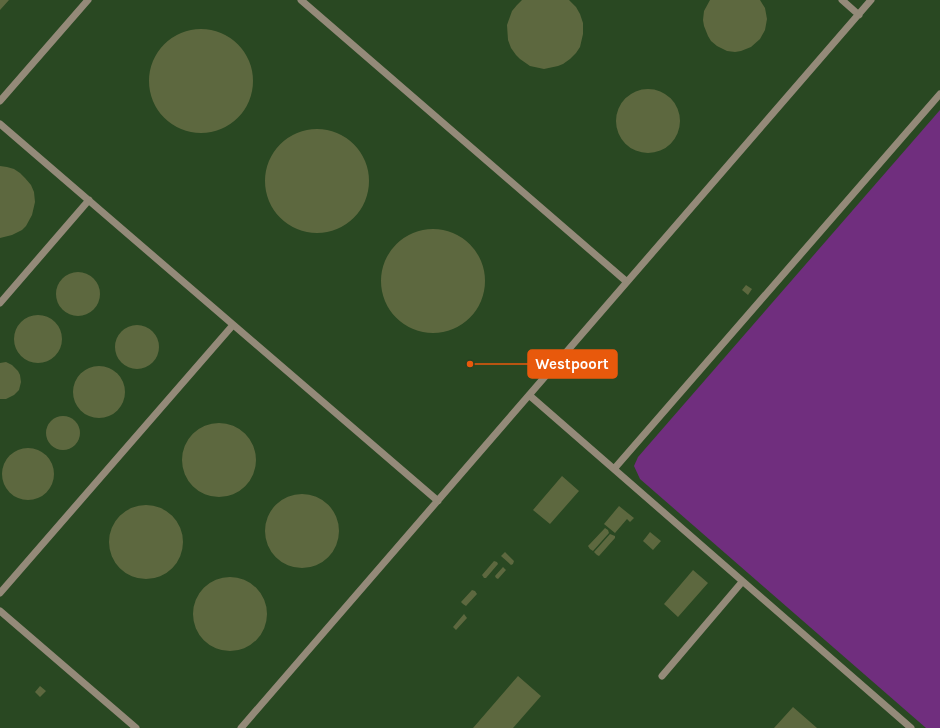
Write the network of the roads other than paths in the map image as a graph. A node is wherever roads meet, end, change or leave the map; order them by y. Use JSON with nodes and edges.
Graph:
{"nodes":[{"id":1,"x":88,"y":0,"type":"edge"},
{"id":2,"x":301,"y":0,"type":"edge"},
{"id":3,"x":842,"y":0,"type":"edge"},
{"id":4,"x":871,"y":0,"type":"edge"},
{"id":5,"x":859,"y":15,"type":"junction"},
{"id":6,"x":940,"y":94,"type":"edge"},
{"id":7,"x":0,"y":102,"type":"edge"},
{"id":8,"x":0,"y":124,"type":"edge"},
{"id":9,"x":88,"y":200,"type":"junction"},
{"id":10,"x":627,"y":282,"type":"junction"},
{"id":11,"x":0,"y":303,"type":"edge"},
{"id":12,"x":233,"y":325,"type":"junction"},
{"id":13,"x":529,"y":395,"type":"junction"},
{"id":14,"x":614,"y":469,"type":"junction"},
{"id":15,"x":438,"y":501,"type":"junction"},
{"id":16,"x":742,"y":582,"type":"junction"},
{"id":17,"x":0,"y":592,"type":"edge"},
{"id":18,"x":0,"y":611,"type":"edge"},
{"id":19,"x":662,"y":676,"type":"dead end"},
{"id":20,"x":136,"y":728,"type":"edge"},
{"id":21,"x":241,"y":728,"type":"edge"},
{"id":22,"x":910,"y":728,"type":"edge"}],
"edges":[{"from":1,"to":7,"type":"lane"},
{"from":2,"to":10,"type":"lane"},
{"from":3,"to":5,"type":"lane"},
{"from":4,"to":5,"type":"lane"},
{"from":5,"to":10,"type":"lane"},
{"from":6,"to":14,"type":"lane"},
{"from":8,"to":9,"type":"lane"},
{"from":9,"to":11,"type":"lane"},
{"from":9,"to":12,"type":"lane"},
{"from":10,"to":13,"type":"lane"},
{"from":12,"to":15,"type":"lane"},
{"from":12,"to":17,"type":"lane"},
{"from":13,"to":14,"type":"lane"},
{"from":13,"to":15,"type":"lane"},
{"from":14,"to":16,"type":"lane"},
{"from":15,"to":21,"type":"lane"},
{"from":16,"to":19,"type":"lane"},
{"from":16,"to":22,"type":"lane"},
{"from":18,"to":20,"type":"lane"}]}
